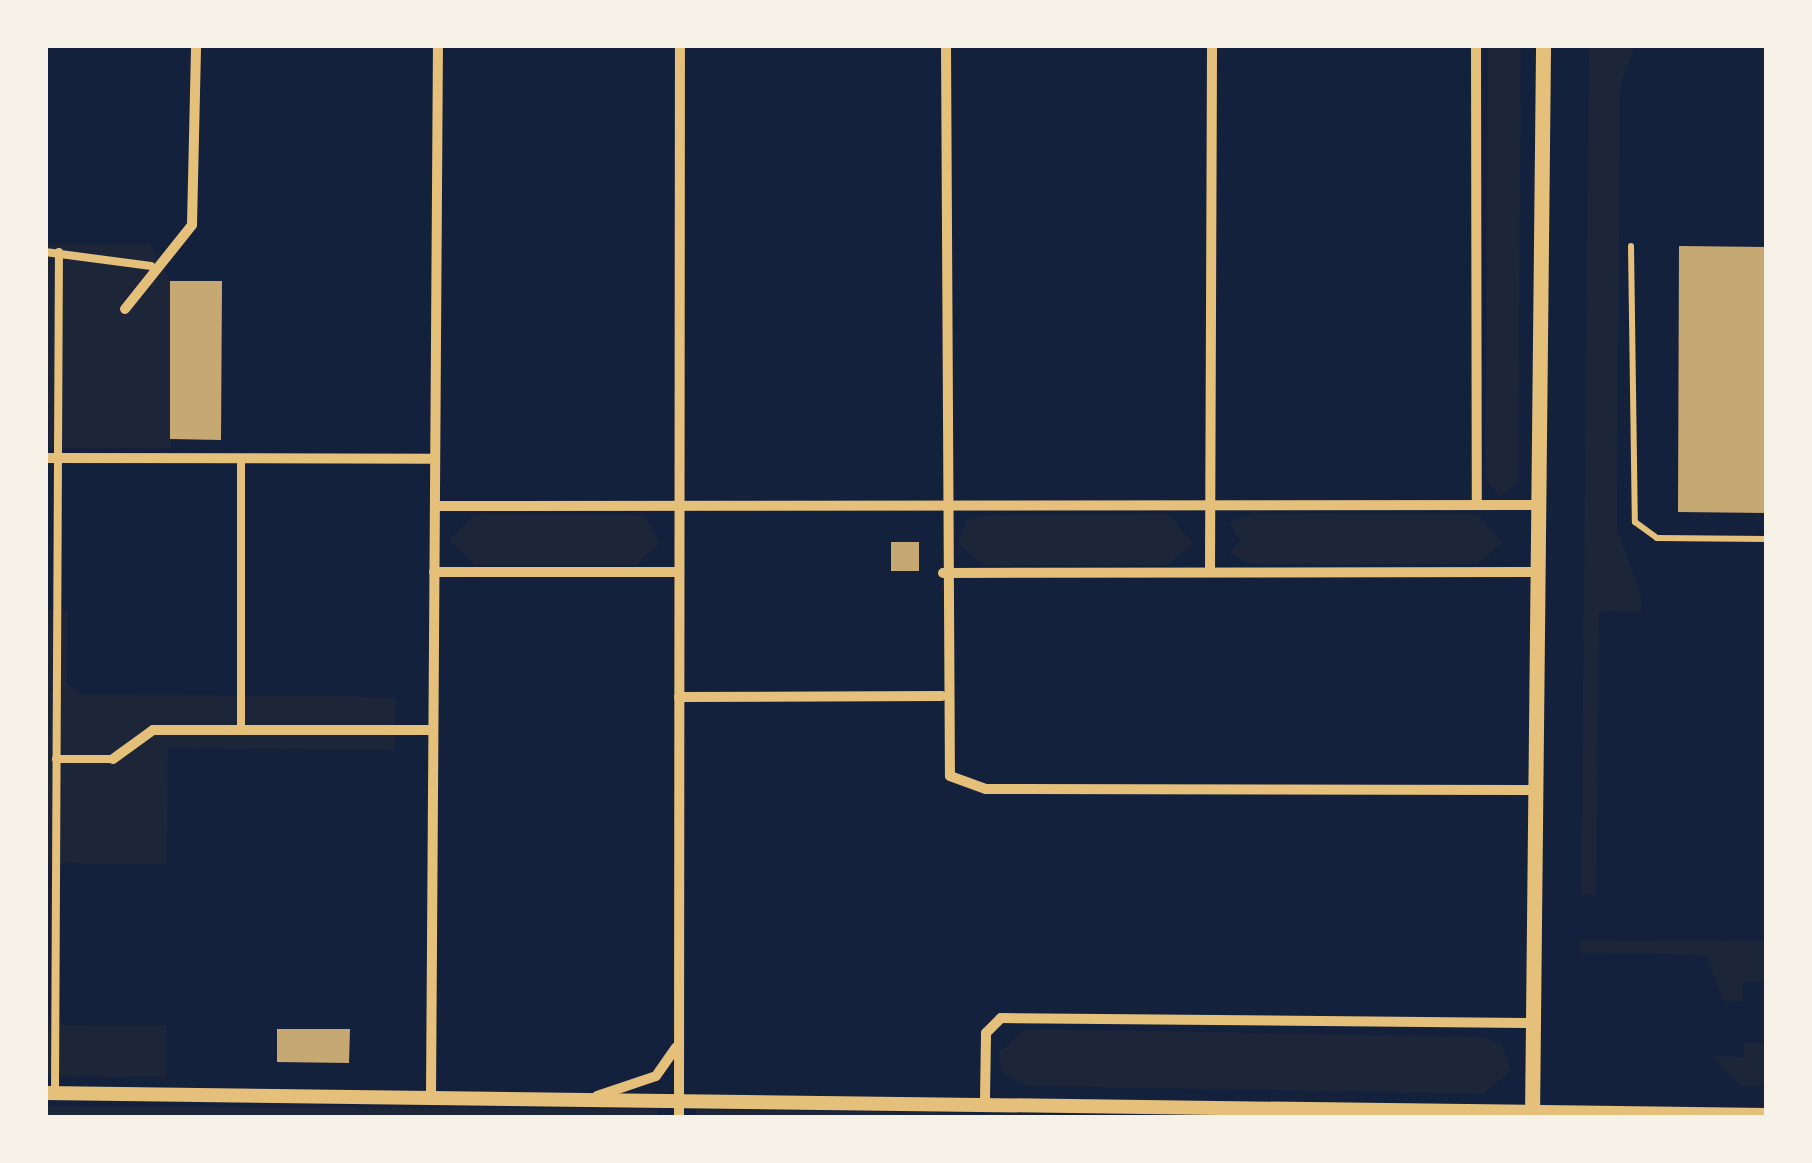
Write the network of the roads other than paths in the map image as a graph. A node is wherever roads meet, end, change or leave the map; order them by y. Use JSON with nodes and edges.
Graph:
{"nodes":[{"id":1,"x":196,"y":45,"type":"edge"},
{"id":2,"x":437,"y":45,"type":"edge"},
{"id":3,"x":680,"y":45,"type":"edge"},
{"id":4,"x":946,"y":45,"type":"edge"},
{"id":5,"x":1212,"y":45,"type":"edge"},
{"id":6,"x":1476,"y":45,"type":"edge"},
{"id":7,"x":1543,"y":45,"type":"edge"},
{"id":8,"x":1631,"y":246,"type":"dead end"},
{"id":9,"x":45,"y":252,"type":"edge"},
{"id":10,"x":59,"y":252,"type":"junction"},
{"id":11,"x":151,"y":266,"type":"junction"},
{"id":12,"x":125,"y":309,"type":"dead end"},
{"id":13,"x":51,"y":458,"type":"edge"},
{"id":14,"x":241,"y":458,"type":"junction"},
{"id":15,"x":435,"y":459,"type":"junction"},
{"id":16,"x":1477,"y":505,"type":"junction"},
{"id":17,"x":1539,"y":505,"type":"junction"},
{"id":18,"x":435,"y":506,"type":"junction"},
{"id":19,"x":679,"y":506,"type":"junction"},
{"id":20,"x":943,"y":506,"type":"junction"},
{"id":21,"x":1210,"y":506,"type":"junction"},
{"id":22,"x":1767,"y":539,"type":"edge"},
{"id":23,"x":434,"y":572,"type":"junction"},
{"id":24,"x":679,"y":572,"type":"junction"},
{"id":25,"x":1210,"y":572,"type":"junction"},
{"id":26,"x":1537,"y":572,"type":"junction"},
{"id":27,"x":943,"y":573,"type":"junction"},
{"id":28,"x":57,"y":652,"type":"junction"},
{"id":29,"x":45,"y":653,"type":"edge"},
{"id":30,"x":942,"y":696,"type":"junction"},
{"id":31,"x":679,"y":697,"type":"junction"},
{"id":32,"x":241,"y":730,"type":"junction"},
{"id":33,"x":434,"y":730,"type":"junction"},
{"id":34,"x":56,"y":759,"type":"junction"},
{"id":35,"x":113,"y":759,"type":"joint"},
{"id":36,"x":1536,"y":790,"type":"junction"},
{"id":37,"x":50,"y":867,"type":"edge"},
{"id":38,"x":1534,"y":1023,"type":"junction"},
{"id":39,"x":679,"y":1026,"type":"junction"},
{"id":40,"x":50,"y":1093,"type":"edge"},
{"id":41,"x":431,"y":1095,"type":"junction"},
{"id":42,"x":597,"y":1096,"type":"junction"},
{"id":43,"x":679,"y":1096,"type":"junction"},
{"id":44,"x":985,"y":1099,"type":"junction"},
{"id":45,"x":1532,"y":1115,"type":"edge"},
{"id":46,"x":1767,"y":1115,"type":"edge"},
{"id":47,"x":679,"y":1118,"type":"edge"}],
"edges":[{"from":1,"to":11,"type":"street"},
{"from":2,"to":15,"type":"street"},
{"from":3,"to":19,"type":"street"},
{"from":4,"to":20,"type":"street"},
{"from":5,"to":21,"type":"street"},
{"from":6,"to":16,"type":"street"},
{"from":7,"to":17,"type":"main road"},
{"from":8,"to":22,"type":"lane"},
{"from":9,"to":10,"type":"street"},
{"from":10,"to":11,"type":"street"},
{"from":10,"to":13,"type":"street"},
{"from":11,"to":12,"type":"street"},
{"from":13,"to":14,"type":"street"},
{"from":13,"to":28,"type":"street"},
{"from":14,"to":15,"type":"street"},
{"from":14,"to":32,"type":"street"},
{"from":15,"to":18,"type":"street"},
{"from":16,"to":17,"type":"street"},
{"from":16,"to":21,"type":"street"},
{"from":17,"to":26,"type":"main road"},
{"from":18,"to":19,"type":"street"},
{"from":18,"to":23,"type":"street"},
{"from":19,"to":20,"type":"street"},
{"from":19,"to":24,"type":"street"},
{"from":20,"to":21,"type":"street"},
{"from":20,"to":27,"type":"street"},
{"from":21,"to":25,"type":"street"},
{"from":23,"to":24,"type":"street"},
{"from":23,"to":33,"type":"street"},
{"from":24,"to":31,"type":"street"},
{"from":25,"to":26,"type":"street"},
{"from":25,"to":27,"type":"street"},
{"from":26,"to":36,"type":"main road"},
{"from":27,"to":30,"type":"street"},
{"from":28,"to":29,"type":"street"},
{"from":28,"to":34,"type":"street"},
{"from":30,"to":31,"type":"street"},
{"from":30,"to":36,"type":"street"},
{"from":31,"to":39,"type":"street"},
{"from":32,"to":33,"type":"street"},
{"from":32,"to":35,"type":"street"},
{"from":33,"to":41,"type":"street"},
{"from":34,"to":35,"type":"street"},
{"from":34,"to":37,"type":"street"},
{"from":36,"to":38,"type":"main road"},
{"from":37,"to":40,"type":"street"},
{"from":38,"to":44,"type":"street"},
{"from":38,"to":45,"type":"main road"},
{"from":39,"to":42,"type":"street"},
{"from":39,"to":43,"type":"street"},
{"from":40,"to":41,"type":"street"},
{"from":41,"to":42,"type":"street"},
{"from":42,"to":43,"type":"street"},
{"from":43,"to":44,"type":"street"},
{"from":43,"to":47,"type":"street"},
{"from":44,"to":45,"type":"street"},
{"from":45,"to":46,"type":"street"}]}
